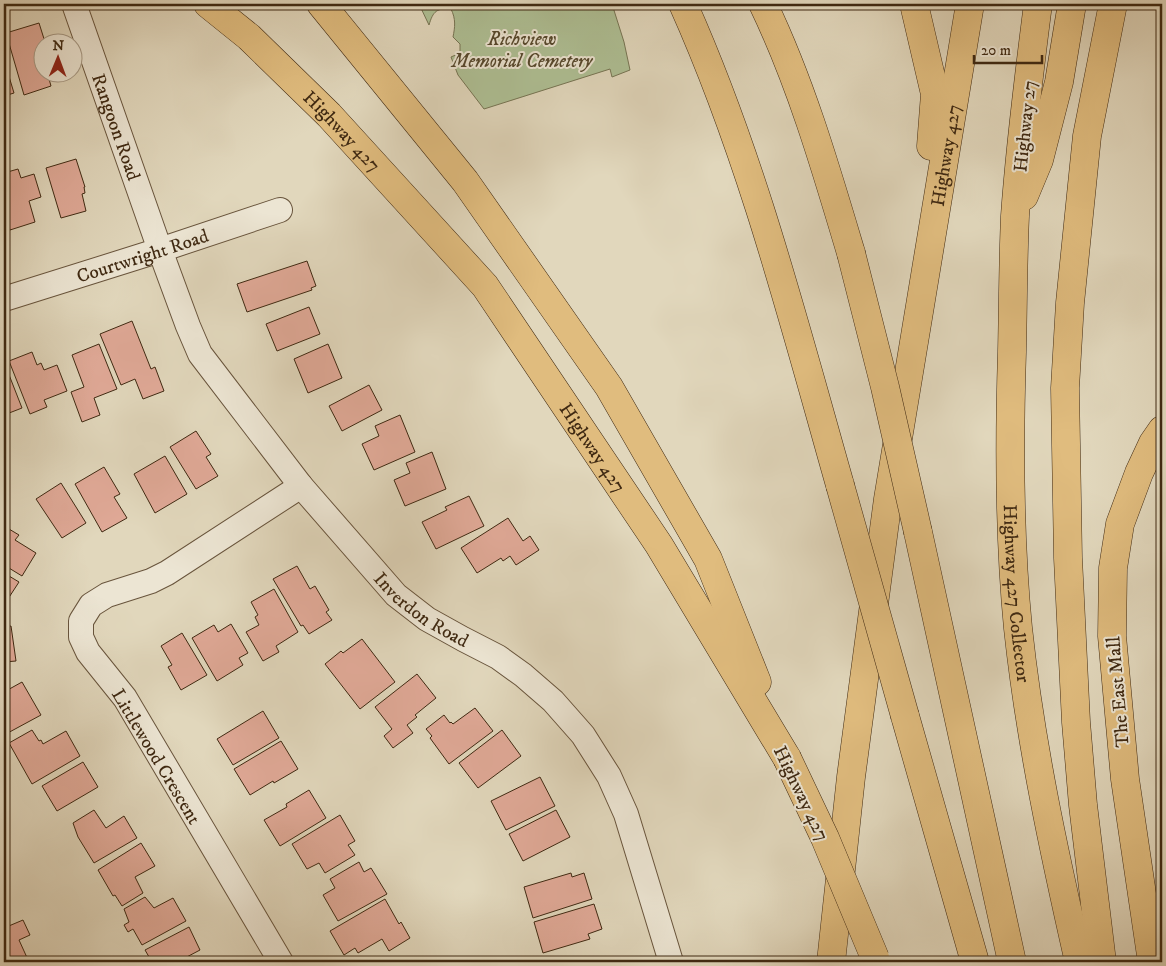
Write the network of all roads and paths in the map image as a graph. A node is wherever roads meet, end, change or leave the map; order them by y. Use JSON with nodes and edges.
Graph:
{"nodes":[{"id":1,"x":74,"y":4,"type":"edge"},
{"id":2,"x":208,"y":4,"type":"edge"},
{"id":3,"x":321,"y":4,"type":"edge"},
{"id":4,"x":683,"y":4,"type":"edge"},
{"id":5,"x":764,"y":4,"type":"edge"},
{"id":6,"x":914,"y":4,"type":"edge"},
{"id":7,"x":970,"y":4,"type":"edge"},
{"id":8,"x":1038,"y":4,"type":"edge"},
{"id":9,"x":1072,"y":4,"type":"edge"},
{"id":10,"x":1112,"y":4,"type":"edge"},
{"id":11,"x":280,"y":210,"type":"dead end"},
{"id":12,"x":1015,"y":218,"type":"junction"},
{"id":13,"x":160,"y":250,"type":"junction"},
{"id":14,"x":4,"y":299,"type":"edge"},
{"id":15,"x":920,"y":307,"type":"junction"},
{"id":16,"x":1162,"y":430,"type":"edge"},
{"id":17,"x":301,"y":486,"type":"junction"},
{"id":18,"x":787,"y":758,"type":"junction"},
{"id":19,"x":876,"y":960,"type":"edge"},
{"id":20,"x":280,"y":962,"type":"edge"},
{"id":21,"x":671,"y":962,"type":"edge"},
{"id":22,"x":831,"y":962,"type":"edge"},
{"id":23,"x":974,"y":962,"type":"edge"},
{"id":24,"x":1012,"y":962,"type":"edge"},
{"id":25,"x":1079,"y":962,"type":"edge"},
{"id":26,"x":1102,"y":962,"type":"edge"},
{"id":27,"x":1152,"y":962,"type":"edge"}],
"edges":[{"from":1,"to":13,"type":"street","name":"Rangoon Road"},
{"from":2,"to":18,"type":"main road","name":"Highway 427"},
{"from":3,"to":18,"type":"main road"},
{"from":4,"to":23,"type":"main road","bridge":true},
{"from":5,"to":24,"type":"main road","bridge":true},
{"from":6,"to":15,"type":"main road"},
{"from":7,"to":15,"type":"main road","name":"Highway 427"},
{"from":8,"to":12,"type":"main road","name":"Highway 27"},
{"from":9,"to":12,"type":"main road"},
{"from":10,"to":26,"type":"main road"},
{"from":11,"to":13,"type":"street","name":"Courtwright Road"},
{"from":12,"to":25,"type":"main road","name":"Highway 427 Collector"},
{"from":13,"to":14,"type":"street","name":"Courtwright Road"},
{"from":13,"to":17,"type":"street","name":"Inverdon Road"},
{"from":15,"to":22,"type":"main road"},
{"from":16,"to":27,"type":"main road","name":"The East Mall"},
{"from":17,"to":20,"type":"street","name":"Littlewood Crescent"},
{"from":17,"to":21,"type":"street","name":"Inverdon Road"},
{"from":18,"to":19,"type":"main road","name":"Highway 427","bridge":true}]}
